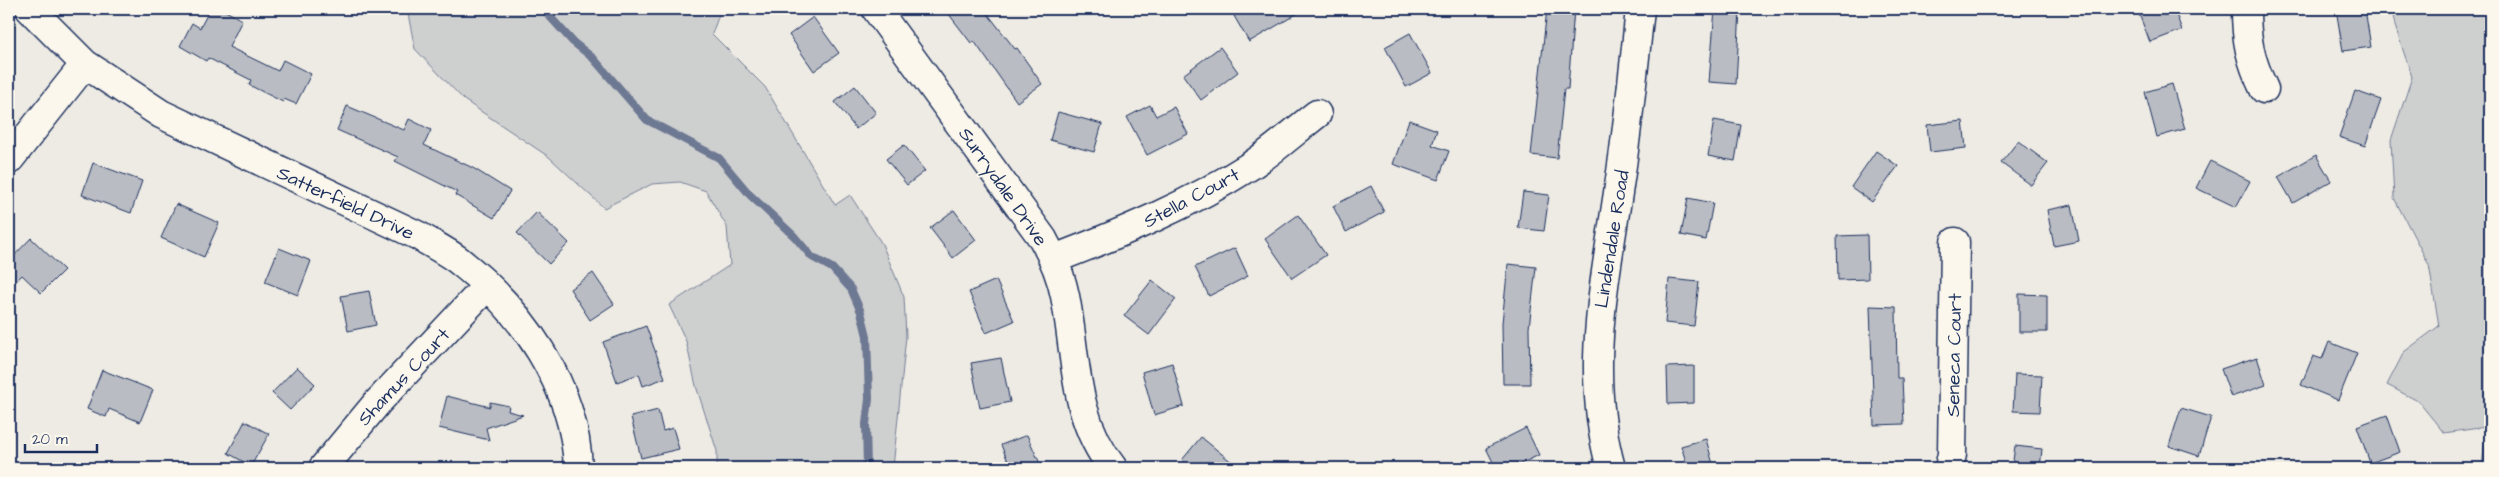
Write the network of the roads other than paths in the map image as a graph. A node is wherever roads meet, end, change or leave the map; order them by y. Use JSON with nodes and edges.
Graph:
{"nodes":[{"id":1,"x":30,"y":9,"type":"edge"},
{"id":2,"x":876,"y":9,"type":"edge"},
{"id":3,"x":1640,"y":9,"type":"edge"},
{"id":4,"x":2246,"y":9,"type":"edge"},
{"id":5,"x":85,"y":64,"type":"junction"},
{"id":6,"x":2264,"y":89,"type":"dead end"},
{"id":7,"x":1317,"y":114,"type":"dead end"},
{"id":8,"x":9,"y":160,"type":"edge"},
{"id":9,"x":1955,"y":242,"type":"dead end"},
{"id":10,"x":1054,"y":260,"type":"junction"},
{"id":11,"x":487,"y":286,"type":"junction"},
{"id":12,"x":322,"y":468,"type":"edge"},
{"id":13,"x":578,"y":468,"type":"edge"},
{"id":14,"x":1113,"y":468,"type":"edge"},
{"id":15,"x":1611,"y":468,"type":"edge"},
{"id":16,"x":1949,"y":468,"type":"edge"}],
"edges":[{"from":1,"to":5,"type":"street","name":"Satterfield Drive"},
{"from":2,"to":10,"type":"street","name":"Surrydale Drive"},
{"from":3,"to":15,"type":"street","name":"Lindendale Road"},
{"from":4,"to":6,"type":"street"},
{"from":5,"to":8,"type":"street"},
{"from":5,"to":11,"type":"street","name":"Satterfield Drive"},
{"from":7,"to":10,"type":"street","name":"Stella Court"},
{"from":9,"to":16,"type":"street","name":"Seneca Court"},
{"from":10,"to":14,"type":"street","name":"Surrydale Drive"},
{"from":11,"to":12,"type":"street","name":"Shamus Court"},
{"from":11,"to":13,"type":"street","name":"Satterfield Drive"}]}
